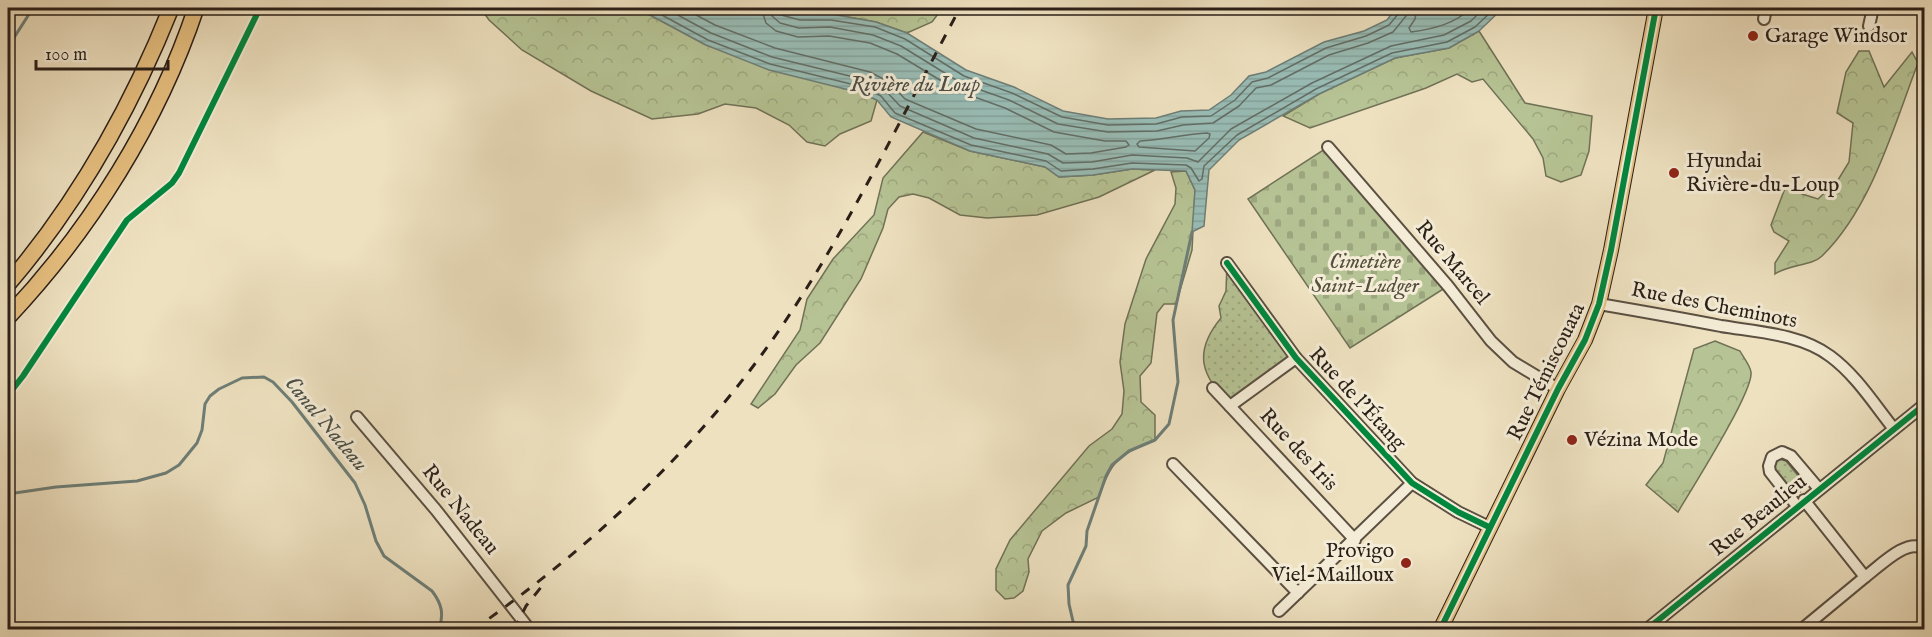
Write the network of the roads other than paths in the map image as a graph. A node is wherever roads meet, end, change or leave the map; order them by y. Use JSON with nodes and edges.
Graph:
{"nodes":[{"id":1,"x":171,"y":8,"type":"edge"},
{"id":2,"x":196,"y":8,"type":"edge"},
{"id":3,"x":1656,"y":8,"type":"edge"},
{"id":4,"x":1873,"y":8,"type":"edge"},
{"id":5,"x":1869,"y":26,"type":"dead end"},
{"id":6,"x":164,"y":27,"type":"junction"},
{"id":7,"x":1328,"y":147,"type":"dead end"},
{"id":8,"x":121,"y":166,"type":"junction"},
{"id":9,"x":1227,"y":263,"type":"dead end"},
{"id":10,"x":8,"y":272,"type":"edge"},
{"id":11,"x":8,"y":284,"type":"edge"},
{"id":12,"x":1599,"y":304,"type":"junction"},
{"id":13,"x":8,"y":317,"type":"edge"},
{"id":14,"x":8,"y":328,"type":"edge"},
{"id":15,"x":1296,"y":358,"type":"junction"},
{"id":16,"x":1213,"y":388,"type":"dead end"},
{"id":17,"x":1558,"y":389,"type":"junction"},
{"id":18,"x":1924,"y":405,"type":"edge"},
{"id":19,"x":1230,"y":406,"type":"junction"},
{"id":20,"x":357,"y":417,"type":"dead end"},
{"id":21,"x":1894,"y":429,"type":"junction"},
{"id":22,"x":1173,"y":464,"type":"dead end"},
{"id":23,"x":1412,"y":483,"type":"junction"},
{"id":24,"x":1819,"y":489,"type":"junction"},
{"id":25,"x":1800,"y":503,"type":"junction"},
{"id":26,"x":1489,"y":527,"type":"junction"},
{"id":27,"x":1355,"y":540,"type":"junction"},
{"id":28,"x":1924,"y":549,"type":"edge"},
{"id":29,"x":1865,"y":577,"type":"junction"},
{"id":30,"x":1298,"y":593,"type":"junction"},
{"id":31,"x":1279,"y":611,"type":"dead end"},
{"id":32,"x":530,"y":630,"type":"edge"},
{"id":33,"x":1440,"y":630,"type":"edge"},
{"id":34,"x":1646,"y":630,"type":"edge"},
{"id":35,"x":1801,"y":630,"type":"edge"}],
"edges":[{"from":1,"to":6,"type":"highway"},
{"from":2,"to":8,"type":"highway"},
{"from":3,"to":12,"type":"main road","name":"Rue Témiscouata"},
{"from":4,"to":5,"type":"street"},
{"from":6,"to":10,"type":"highway"},
{"from":6,"to":11,"type":"highway"},
{"from":7,"to":17,"type":"street","name":"Rue Marcel"},
{"from":8,"to":13,"type":"highway"},
{"from":8,"to":14,"type":"highway"},
{"from":9,"to":15,"type":"street","name":"Rue de l'Étang"},
{"from":12,"to":17,"type":"main road","name":"Rue Témiscouata"},
{"from":12,"to":21,"type":"street","name":"Rue des Cheminots"},
{"from":15,"to":19,"type":"street"},
{"from":15,"to":23,"type":"street","name":"Rue de l'Étang"},
{"from":16,"to":19,"type":"street","name":"Rue des Iris"},
{"from":17,"to":26,"type":"main road","name":"Rue Témiscouata"},
{"from":18,"to":21,"type":"street","name":"Rue Beaulieu"},
{"from":19,"to":27,"type":"street","name":"Rue des Iris"},
{"from":20,"to":32,"type":"street","name":"Rue Nadeau"},
{"from":21,"to":24,"type":"street","name":"Rue Beaulieu"},
{"from":22,"to":30,"type":"street"},
{"from":23,"to":26,"type":"street","name":"Rue de l'Étang"},
{"from":23,"to":27,"type":"street"},
{"from":24,"to":25,"type":"street","name":"Rue Beaulieu"},
{"from":24,"to":25,"type":"street","name":"Rue Beaulieu"},
{"from":25,"to":29,"type":"street"},
{"from":25,"to":34,"type":"street","name":"Rue Beaulieu"},
{"from":26,"to":33,"type":"main road","name":"Rue Témiscouata"},
{"from":27,"to":30,"type":"street"},
{"from":28,"to":29,"type":"street"},
{"from":29,"to":35,"type":"street"},
{"from":30,"to":31,"type":"street"}]}
